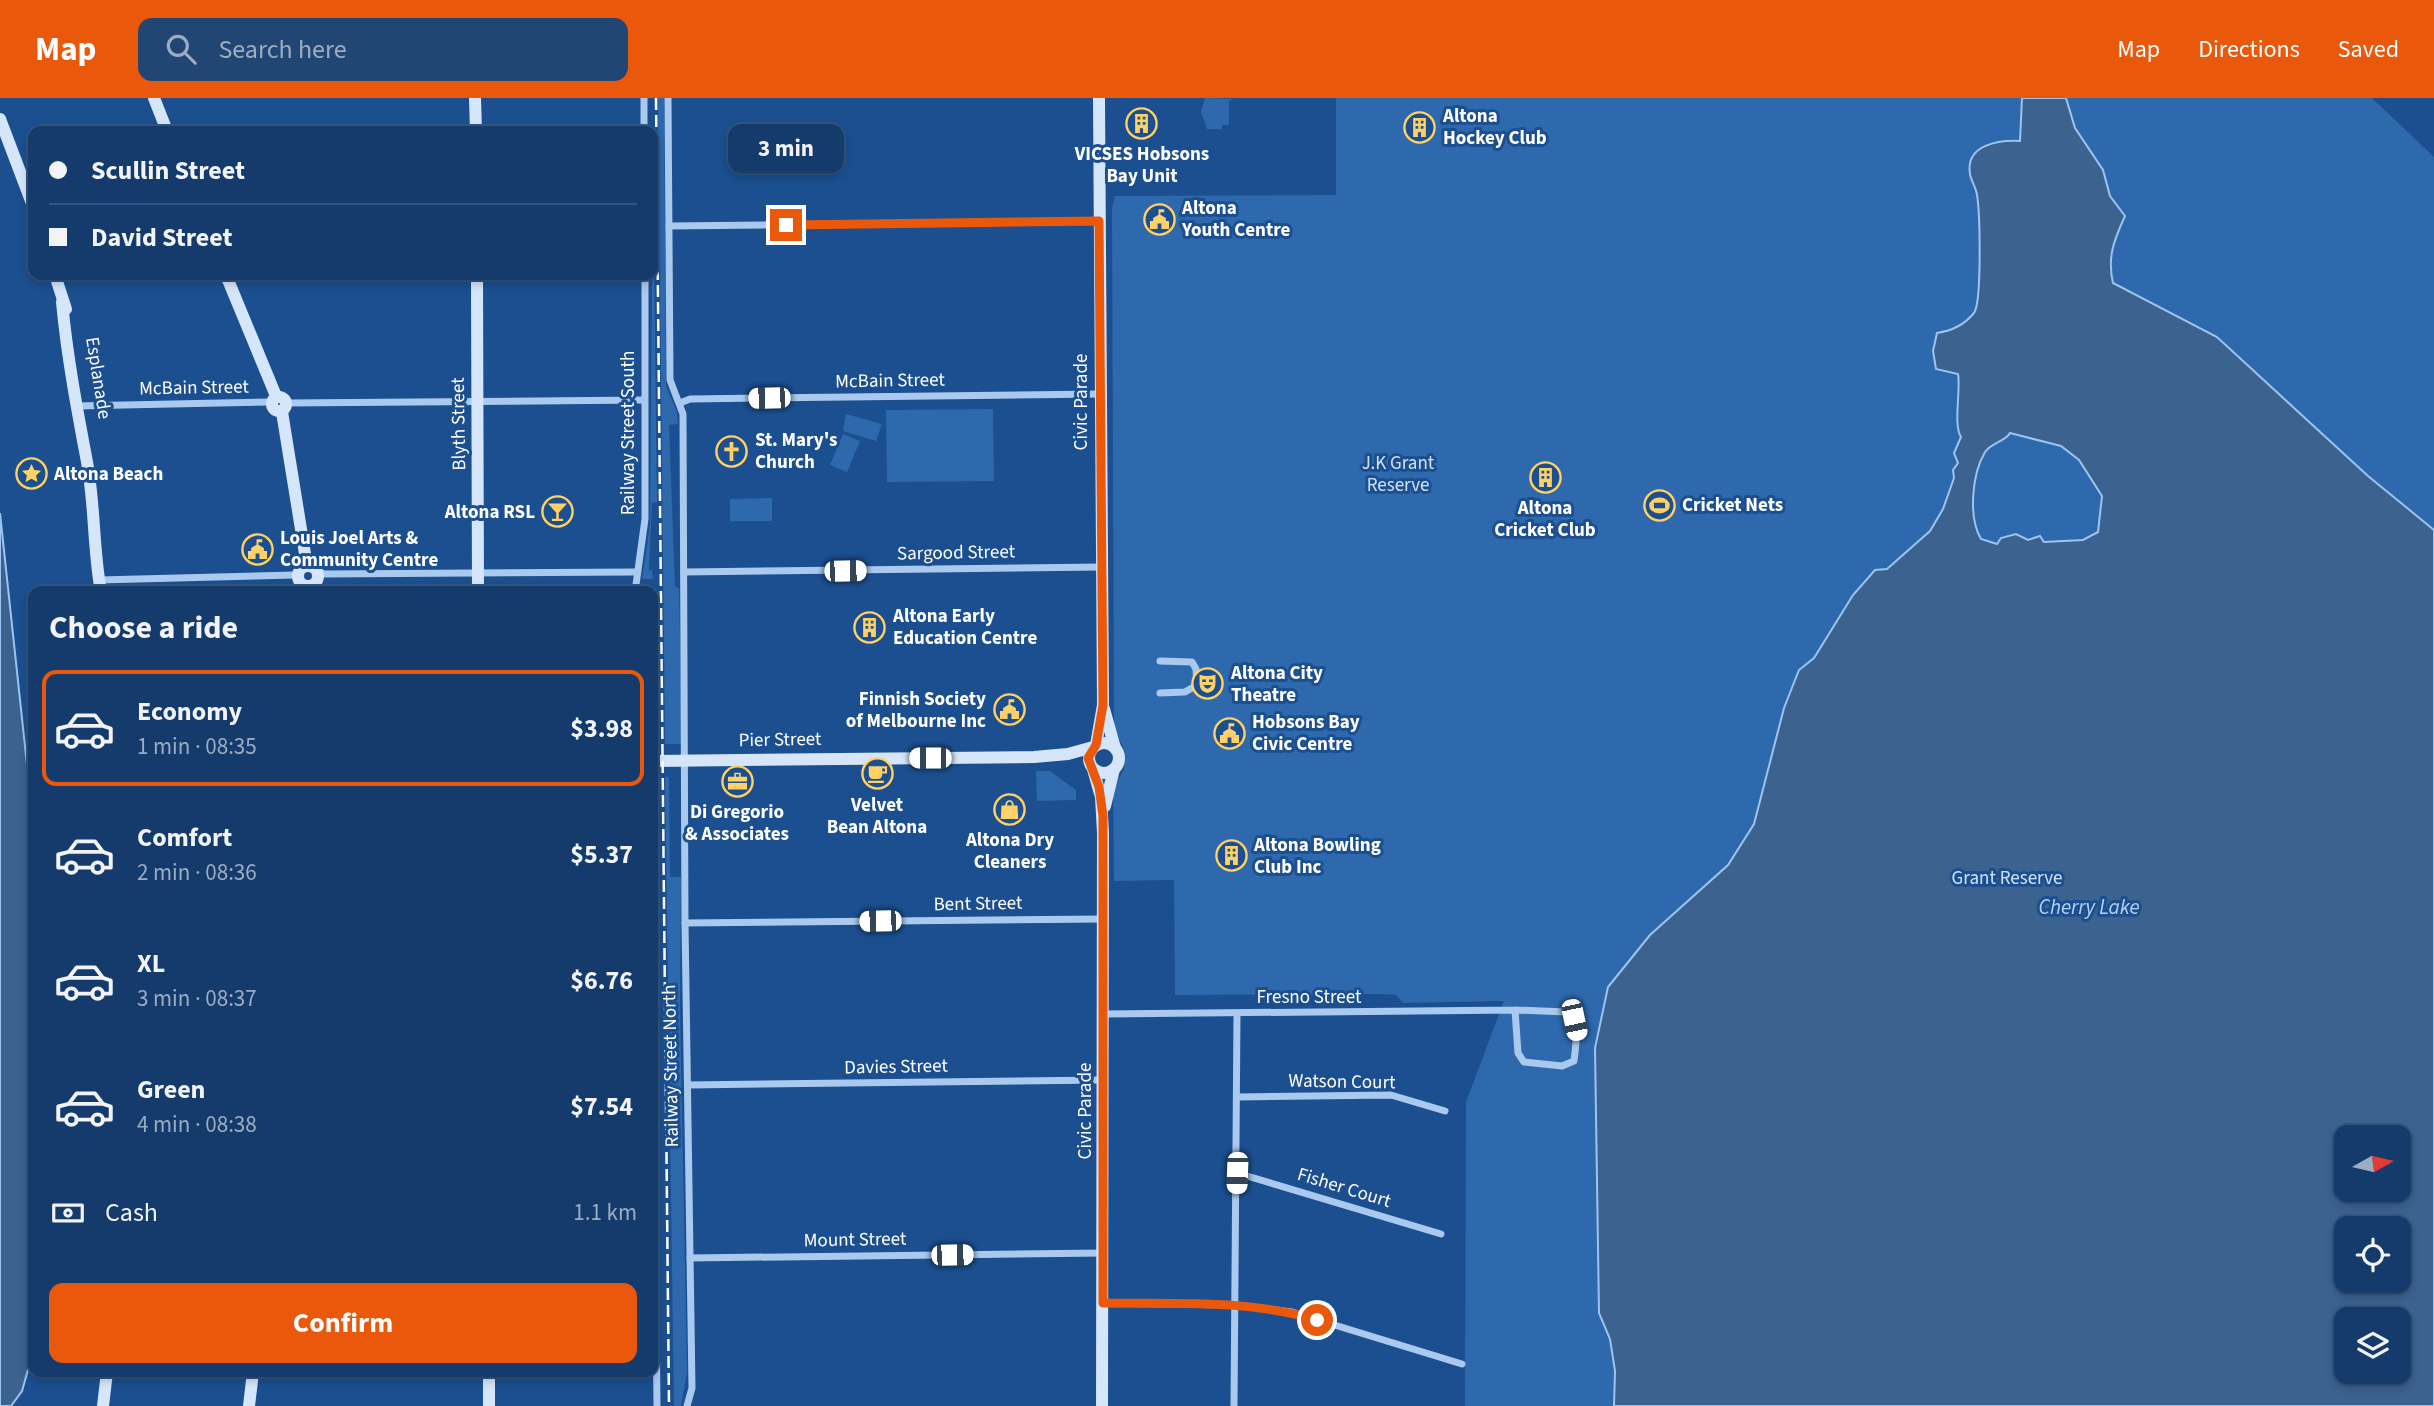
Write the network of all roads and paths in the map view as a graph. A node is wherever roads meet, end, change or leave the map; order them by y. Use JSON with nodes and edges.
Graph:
{"nodes":[{"id":1,"x":154,"y":98,"type":"edge"},
{"id":2,"x":475,"y":98,"type":"edge"},
{"id":3,"x":643,"y":98,"type":"edge"},
{"id":4,"x":667,"y":98,"type":"edge"},
{"id":5,"x":1099,"y":98,"type":"edge"},
{"id":6,"x":0,"y":119,"type":"edge"},
{"id":7,"x":165,"y":126,"type":"edge"},
{"id":8,"x":475,"y":126,"type":"edge"},
{"id":9,"x":644,"y":126,"type":"edge"},
{"id":10,"x":28,"y":193,"type":"edge"},
{"id":11,"x":1099,"y":221,"type":"junction"},
{"id":12,"x":669,"y":226,"type":"junction"},
{"id":13,"x":56,"y":280,"type":"edge"},
{"id":14,"x":228,"y":280,"type":"edge"},
{"id":15,"x":477,"y":280,"type":"edge"},
{"id":16,"x":645,"y":280,"type":"edge"},
{"id":17,"x":1101,"y":394,"type":"junction"},
{"id":18,"x":644,"y":400,"type":"junction"},
{"id":19,"x":479,"y":401,"type":"junction"},
{"id":20,"x":279,"y":404,"type":"junction"},
{"id":21,"x":680,"y":404,"type":"junction"},
{"id":22,"x":79,"y":406,"type":"junction"},
{"id":23,"x":1102,"y":567,"type":"junction"},
{"id":24,"x":636,"y":572,"type":"junction"},
{"id":25,"x":684,"y":572,"type":"junction"},
{"id":26,"x":480,"y":573,"type":"junction"},
{"id":27,"x":308,"y":576,"type":"edge"},
{"id":28,"x":104,"y":586,"type":"edge"},
{"id":29,"x":479,"y":586,"type":"edge"},
{"id":30,"x":483,"y":586,"type":"edge"},
{"id":31,"x":635,"y":586,"type":"edge"},
{"id":32,"x":1160,"y":661,"type":"dead end"},
{"id":33,"x":1160,"y":693,"type":"dead end"},
{"id":34,"x":1103,"y":705,"type":"junction"},
{"id":35,"x":1094,"y":746,"type":"junction"},
{"id":36,"x":1115,"y":748,"type":"junction"},
{"id":37,"x":1034,"y":757,"type":"junction"},
{"id":38,"x":658,"y":761,"type":"edge"},
{"id":39,"x":686,"y":761,"type":"junction"},
{"id":40,"x":1092,"y":767,"type":"junction"},
{"id":41,"x":1114,"y":769,"type":"junction"},
{"id":42,"x":1103,"y":816,"type":"junction"},
{"id":43,"x":1104,"y":919,"type":"junction"},
{"id":44,"x":685,"y":923,"type":"junction"},
{"id":45,"x":1515,"y":1010,"type":"junction"},
{"id":46,"x":1104,"y":1014,"type":"junction"},
{"id":47,"x":1237,"y":1014,"type":"junction"},
{"id":48,"x":1105,"y":1080,"type":"junction"},
{"id":49,"x":688,"y":1085,"type":"junction"},
{"id":50,"x":1237,"y":1097,"type":"junction"},
{"id":51,"x":1445,"y":1111,"type":"dead end"},
{"id":52,"x":1237,"y":1173,"type":"junction"},
{"id":53,"x":1441,"y":1234,"type":"dead end"},
{"id":54,"x":1104,"y":1253,"type":"junction"},
{"id":55,"x":690,"y":1258,"type":"junction"},
{"id":56,"x":1103,"y":1303,"type":"junction"},
{"id":57,"x":1234,"y":1305,"type":"junction"},
{"id":58,"x":1462,"y":1364,"type":"dead end"},
{"id":59,"x":106,"y":1377,"type":"edge"},
{"id":60,"x":252,"y":1377,"type":"edge"},
{"id":61,"x":489,"y":1377,"type":"edge"},
{"id":62,"x":656,"y":1377,"type":"edge"},
{"id":63,"x":103,"y":1406,"type":"edge"},
{"id":64,"x":248,"y":1406,"type":"edge"},
{"id":65,"x":489,"y":1406,"type":"edge"},
{"id":66,"x":657,"y":1406,"type":"edge"},
{"id":67,"x":687,"y":1406,"type":"edge"},
{"id":68,"x":1102,"y":1406,"type":"edge"},
{"id":69,"x":1234,"y":1406,"type":"edge"}],
"edges":[{"from":1,"to":7,"type":"street"},
{"from":2,"to":8,"type":"street"},
{"from":3,"to":9,"type":"street"},
{"from":4,"to":12,"type":"street","name":"Railway Street North"},
{"from":5,"to":11,"type":"street","name":"Civic Parade"},
{"from":6,"to":10,"type":"street"},
{"from":11,"to":12,"type":"street"},
{"from":11,"to":17,"type":"street","name":"Civic Parade"},
{"from":12,"to":21,"type":"street","name":"Railway Street North"},
{"from":13,"to":22,"type":"street","name":"Esplanade"},
{"from":14,"to":20,"type":"street"},
{"from":15,"to":19,"type":"street","name":"Blyth Street"},
{"from":16,"to":18,"type":"street","name":"Railway Street South"},
{"from":17,"to":21,"type":"street","name":"McBain Street"},
{"from":17,"to":23,"type":"street","name":"Civic Parade"},
{"from":18,"to":19,"type":"street","name":"McBain Street"},
{"from":18,"to":24,"type":"street","name":"Railway Street South"},
{"from":19,"to":20,"type":"street","name":"McBain Street"},
{"from":19,"to":26,"type":"street","name":"Blyth Street"},
{"from":20,"to":22,"type":"street","name":"McBain Street"},
{"from":20,"to":27,"type":"street"},
{"from":21,"to":25,"type":"street","name":"Railway Street North"},
{"from":22,"to":28,"type":"street","name":"Esplanade"},
{"from":23,"to":25,"type":"street","name":"Sargood Street"},
{"from":23,"to":34,"type":"street","name":"Civic Parade"},
{"from":24,"to":26,"type":"street"},
{"from":24,"to":31,"type":"street","name":"Railway Street South"},
{"from":25,"to":39,"type":"street","name":"Railway Street North"},
{"from":26,"to":27,"type":"street"},
{"from":26,"to":29,"type":"street","name":"Blyth Street"},
{"from":26,"to":30,"type":"street","name":"Blyth Street"},
{"from":27,"to":28,"type":"street"},
{"from":32,"to":33,"type":"street"},
{"from":34,"to":35,"type":"street","name":"Civic Parade"},
{"from":34,"to":36,"type":"street","name":"Civic Parade"},
{"from":35,"to":36,"type":"street"},
{"from":35,"to":37,"type":"street","name":"Pier Street"},
{"from":35,"to":40,"type":"street"},
{"from":36,"to":41,"type":"street"},
{"from":37,"to":39,"type":"street","name":"Pier Street"},
{"from":37,"to":40,"type":"street","name":"Pier Street"},
{"from":38,"to":39,"type":"street","name":"Pier Street"},
{"from":39,"to":44,"type":"street","name":"Railway Street North"},
{"from":40,"to":41,"type":"street"},
{"from":40,"to":42,"type":"street","name":"Civic Parade"},
{"from":41,"to":42,"type":"street","name":"Civic Parade"},
{"from":42,"to":43,"type":"street","name":"Civic Parade"},
{"from":43,"to":44,"type":"street","name":"Bent Street"},
{"from":43,"to":46,"type":"street","name":"Civic Parade"},
{"from":44,"to":49,"type":"street","name":"Railway Street North"},
{"from":45,"to":45,"type":"street","name":"Fresno Street"},
{"from":45,"to":47,"type":"street","name":"Fresno Street"},
{"from":46,"to":47,"type":"street","name":"Fresno Street"},
{"from":46,"to":48,"type":"street","name":"Civic Parade"},
{"from":47,"to":50,"type":"street"},
{"from":48,"to":49,"type":"street","name":"Davies Street"},
{"from":48,"to":54,"type":"street","name":"Civic Parade"},
{"from":49,"to":55,"type":"street","name":"Railway Street North"},
{"from":50,"to":51,"type":"street","name":"Watson Court"},
{"from":50,"to":52,"type":"street"},
{"from":52,"to":53,"type":"street","name":"Fisher Court"},
{"from":52,"to":57,"type":"street"},
{"from":54,"to":55,"type":"street","name":"Mount Street"},
{"from":54,"to":56,"type":"street","name":"Civic Parade"},
{"from":55,"to":67,"type":"street","name":"Railway Street North"},
{"from":56,"to":57,"type":"street"},
{"from":56,"to":68,"type":"street","name":"Civic Parade"},
{"from":57,"to":58,"type":"street"},
{"from":57,"to":69,"type":"street"},
{"from":59,"to":63,"type":"street"},
{"from":60,"to":64,"type":"street"},
{"from":61,"to":65,"type":"street"},
{"from":62,"to":66,"type":"street"}]}
